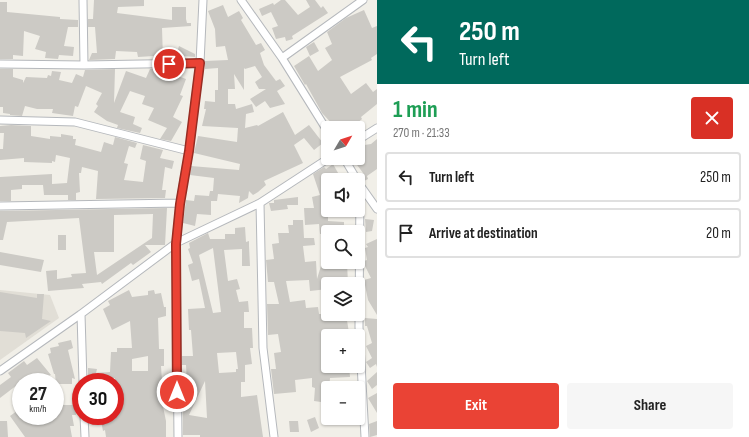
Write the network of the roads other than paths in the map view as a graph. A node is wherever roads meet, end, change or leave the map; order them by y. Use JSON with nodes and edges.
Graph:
{"nodes":[{"id":1,"x":83,"y":0,"type":"edge"},
{"id":2,"x":204,"y":0,"type":"edge"},
{"id":3,"x":241,"y":0,"type":"edge"},
{"id":4,"x":363,"y":0,"type":"edge"},
{"id":5,"x":282,"y":58,"type":"junction"},
{"id":6,"x":200,"y":63,"type":"junction"},
{"id":7,"x":0,"y":64,"type":"edge"},
{"id":8,"x":84,"y":65,"type":"junction"},
{"id":9,"x":0,"y":120,"type":"edge"},
{"id":10,"x":321,"y":121,"type":"edge"},
{"id":11,"x":377,"y":128,"type":"edge"},
{"id":12,"x":365,"y":136,"type":"edge"},
{"id":13,"x":189,"y":151,"type":"junction"},
{"id":14,"x":321,"y":163,"type":"edge"},
{"id":15,"x":365,"y":192,"type":"edge"},
{"id":16,"x":260,"y":203,"type":"junction"},
{"id":17,"x":180,"y":204,"type":"junction"},
{"id":18,"x":0,"y":206,"type":"edge"},
{"id":19,"x":377,"y":209,"type":"edge"},
{"id":20,"x":358,"y":217,"type":"edge"},
{"id":21,"x":176,"y":244,"type":"junction"},
{"id":22,"x":81,"y":314,"type":"junction"},
{"id":23,"x":0,"y":371,"type":"edge"},
{"id":24,"x":83,"y":373,"type":"edge"},
{"id":25,"x":84,"y":425,"type":"edge"},
{"id":26,"x":85,"y":437,"type":"edge"},
{"id":27,"x":178,"y":437,"type":"edge"},
{"id":28,"x":274,"y":437,"type":"edge"},
{"id":29,"x":365,"y":437,"type":"edge"}],
"edges":[{"from":1,"to":8,"type":"street"},
{"from":2,"to":6,"type":"street"},
{"from":3,"to":5,"type":"street"},
{"from":4,"to":5,"type":"street"},
{"from":5,"to":10,"type":"street"},
{"from":6,"to":8,"type":"street"},
{"from":6,"to":13,"type":"street"},
{"from":7,"to":8,"type":"street"},
{"from":9,"to":13,"type":"street"},
{"from":11,"to":12,"type":"street"},
{"from":13,"to":17,"type":"street"},
{"from":14,"to":16,"type":"street"},
{"from":15,"to":19,"type":"street"},
{"from":16,"to":21,"type":"street"},
{"from":16,"to":28,"type":"street"},
{"from":17,"to":18,"type":"street"},
{"from":17,"to":21,"type":"street"},
{"from":20,"to":29,"type":"street"},
{"from":21,"to":22,"type":"street"},
{"from":21,"to":27,"type":"street"},
{"from":22,"to":23,"type":"street"},
{"from":22,"to":24,"type":"street"},
{"from":25,"to":26,"type":"street"}]}
